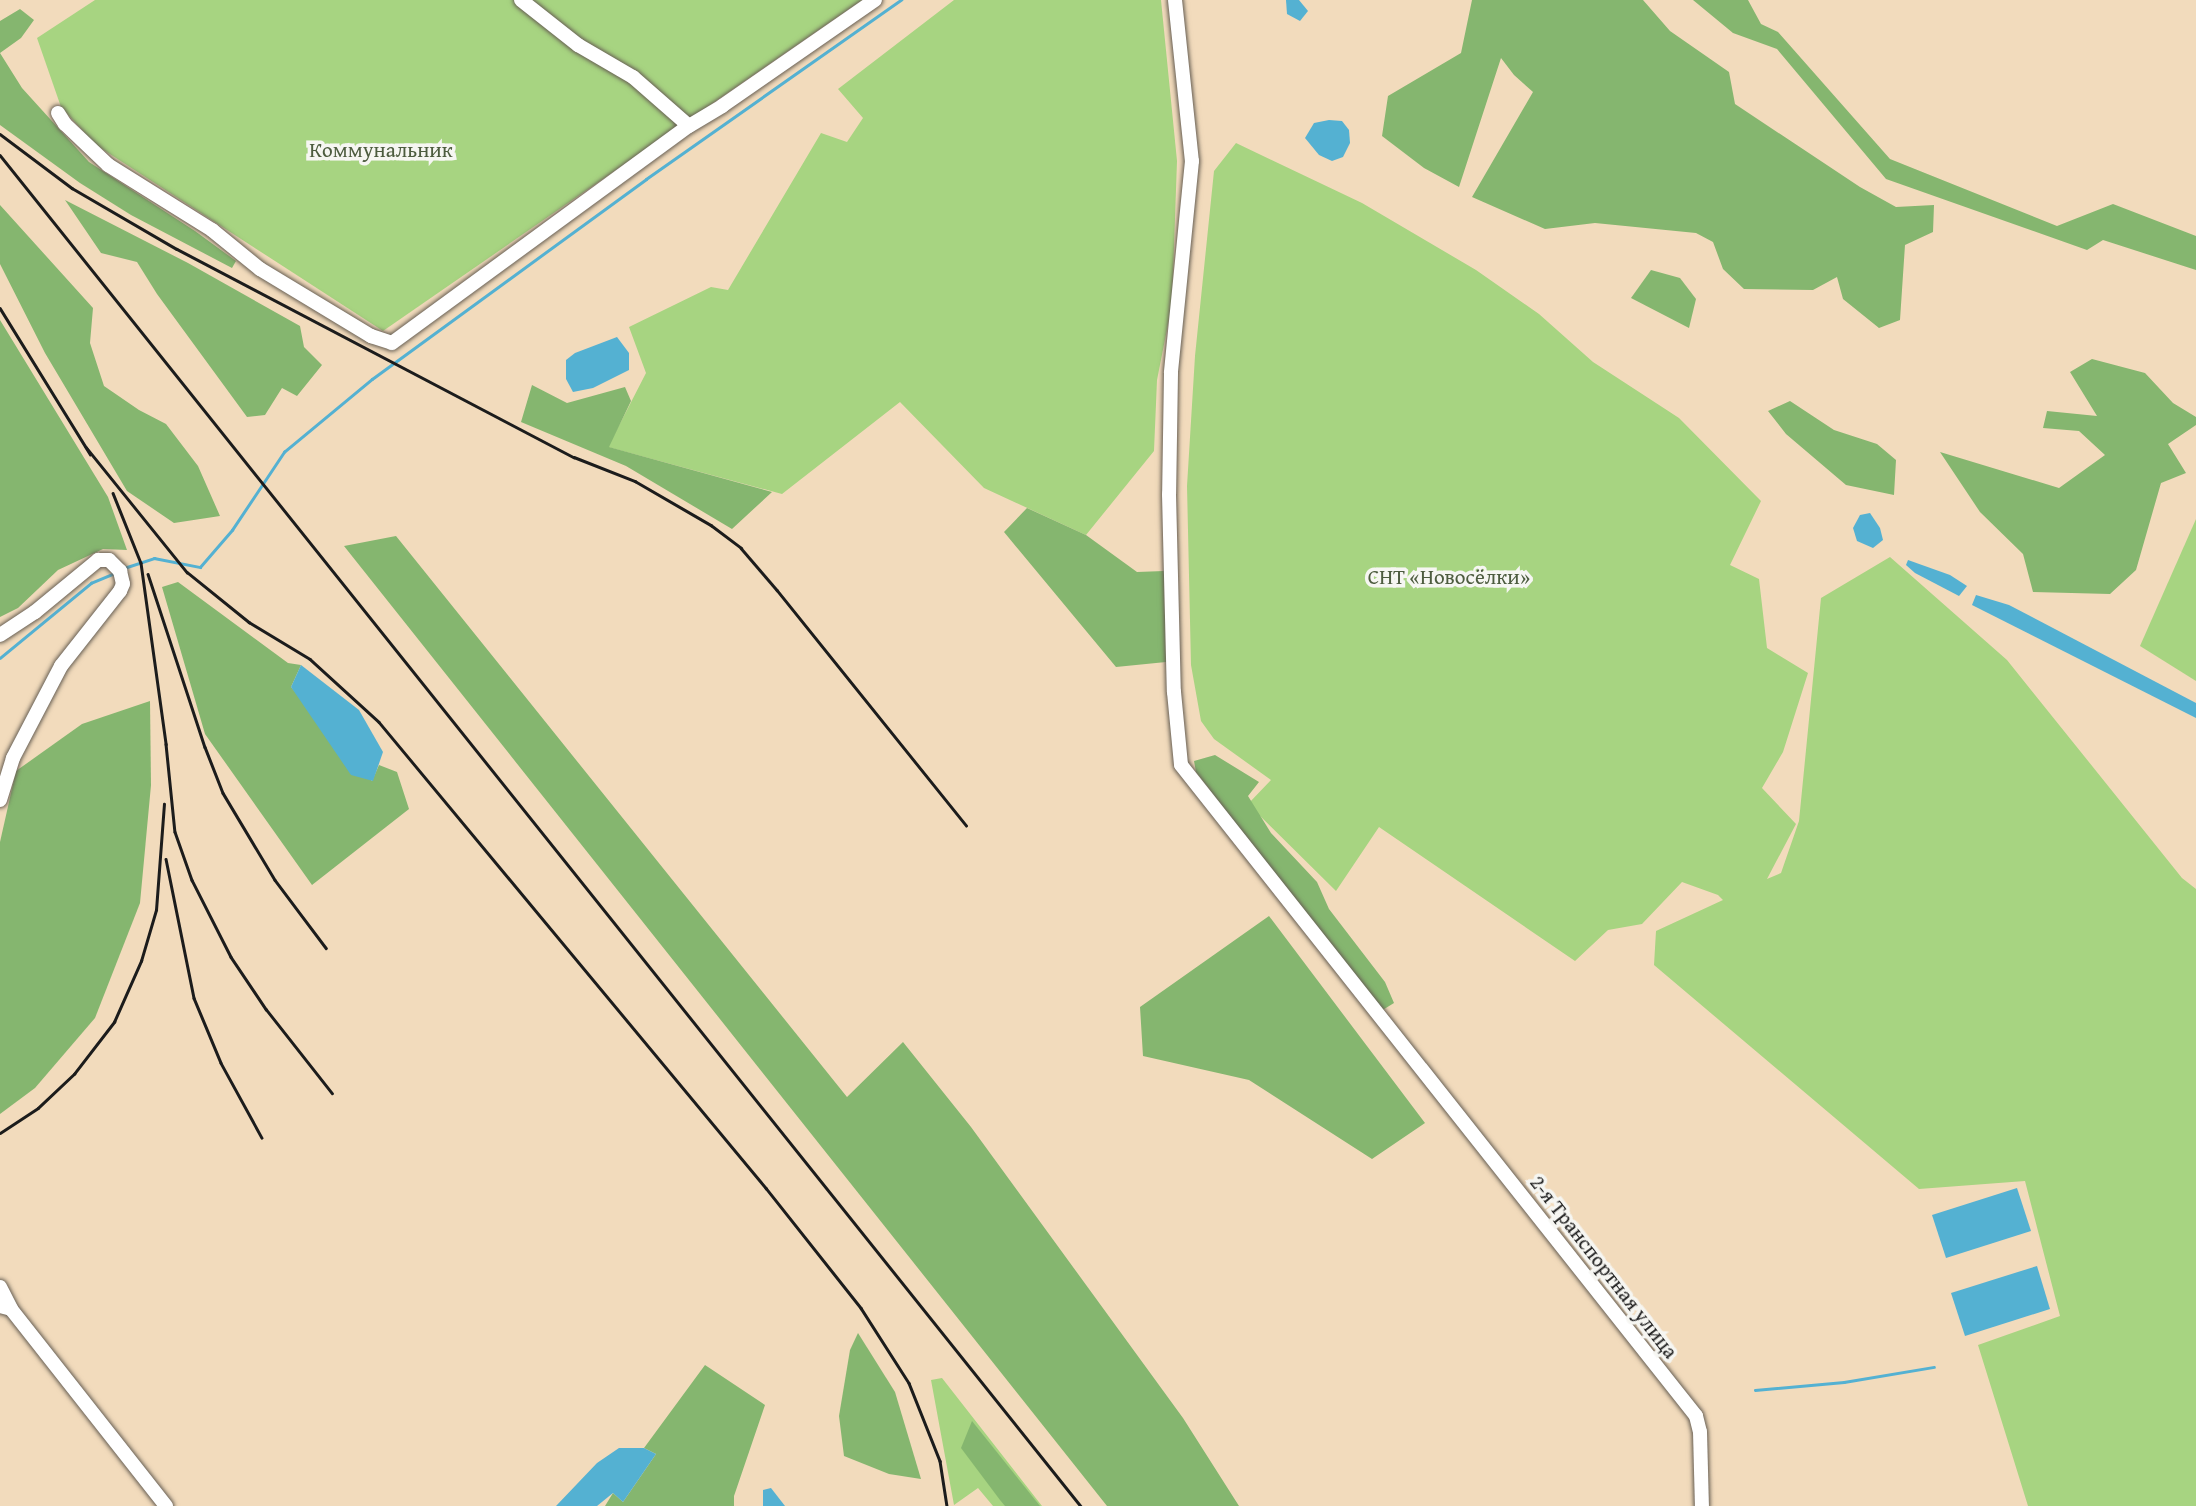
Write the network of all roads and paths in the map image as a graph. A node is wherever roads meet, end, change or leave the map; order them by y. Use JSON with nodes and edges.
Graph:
{"nodes":[{"id":1,"x":521,"y":0,"type":"edge"},
{"id":2,"x":874,"y":0,"type":"edge"},
{"id":3,"x":1175,"y":0,"type":"edge"},
{"id":4,"x":58,"y":113,"type":"dead end"},
{"id":5,"x":689,"y":125,"type":"junction"},
{"id":6,"x":0,"y":635,"type":"edge"},
{"id":7,"x":0,"y":800,"type":"edge"},
{"id":8,"x":0,"y":1287,"type":"edge"},
{"id":9,"x":5,"y":1307,"type":"edge"},
{"id":10,"x":166,"y":1506,"type":"edge"},
{"id":11,"x":1702,"y":1506,"type":"edge"}],
"edges":[{"from":1,"to":5,"type":"street"},
{"from":2,"to":5,"type":"street"},
{"from":3,"to":11,"type":"street","name":"2-я Транспортная улица"},
{"from":4,"to":5,"type":"street"},
{"from":6,"to":7,"type":"street"},
{"from":8,"to":9,"type":"street"},
{"from":9,"to":10,"type":"street"}]}
